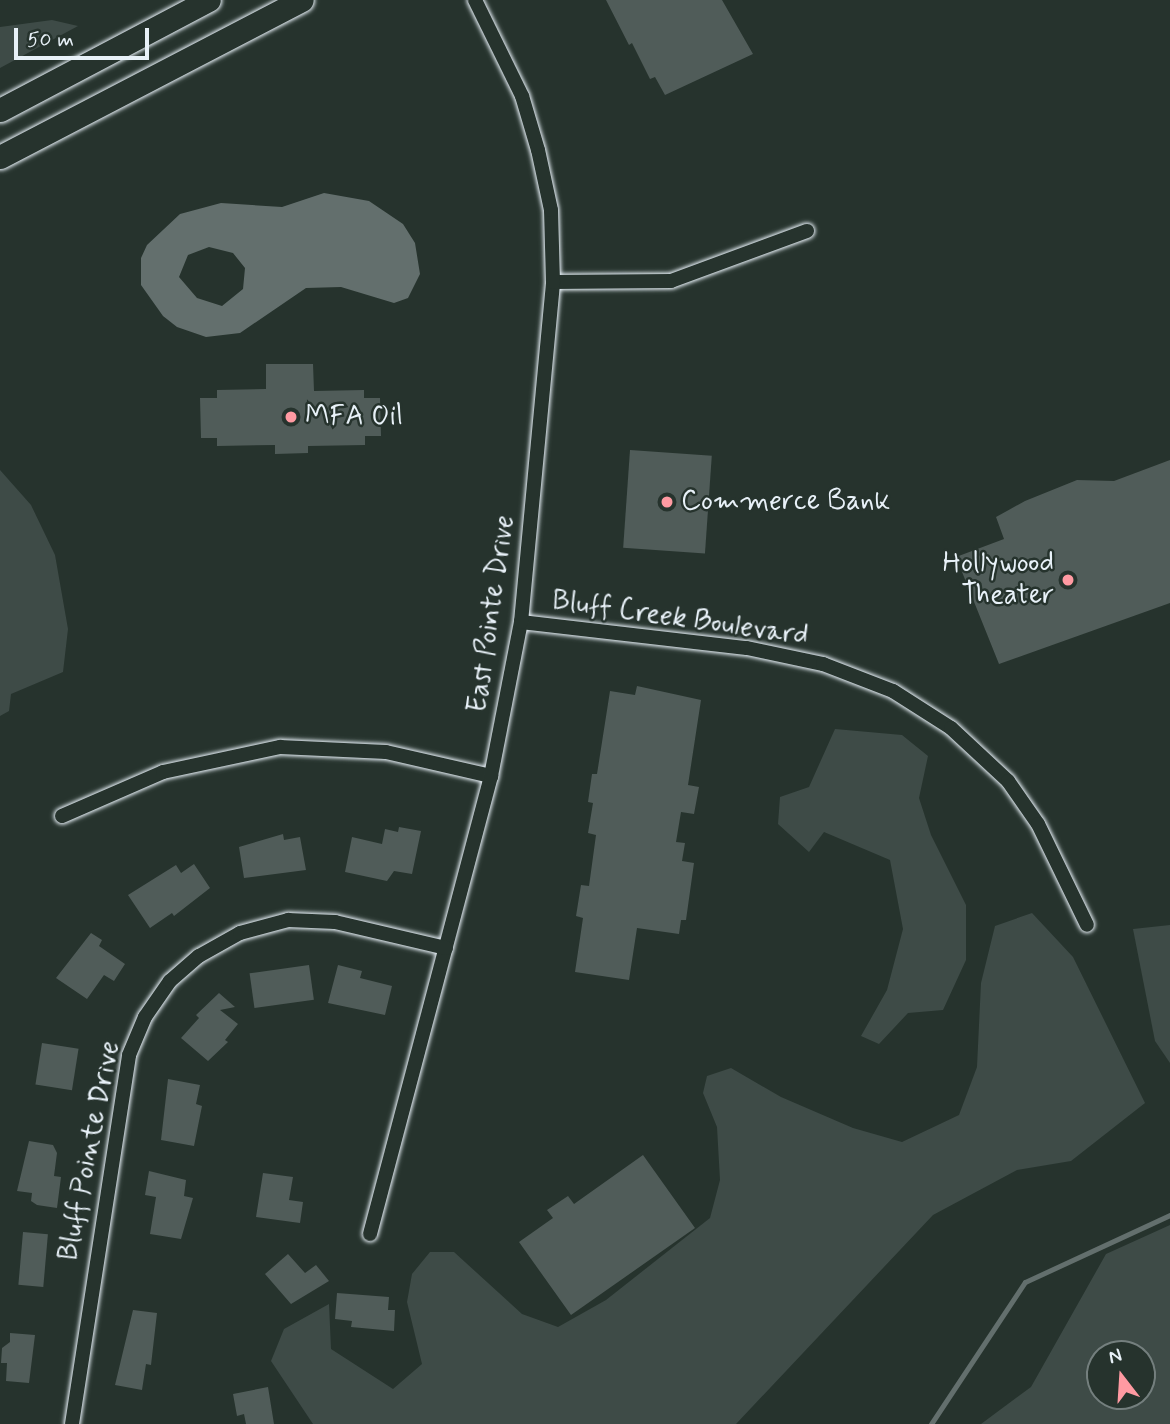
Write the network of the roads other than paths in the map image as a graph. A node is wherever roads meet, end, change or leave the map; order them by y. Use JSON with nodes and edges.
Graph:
{"nodes":[{"id":1,"x":209,"y":0,"type":"edge"},
{"id":2,"x":302,"y":0,"type":"edge"},
{"id":3,"x":475,"y":0,"type":"edge"},
{"id":4,"x":0,"y":110,"type":"edge"},
{"id":5,"x":0,"y":158,"type":"edge"},
{"id":6,"x":807,"y":231,"type":"dead end"},
{"id":7,"x":554,"y":282,"type":"junction"},
{"id":8,"x":521,"y":622,"type":"junction"},
{"id":9,"x":491,"y":776,"type":"junction"},
{"id":10,"x":61,"y":816,"type":"dead end"},
{"id":11,"x":1087,"y":925,"type":"dead end"},
{"id":12,"x":446,"y":948,"type":"junction"},
{"id":13,"x":370,"y":1234,"type":"dead end"},
{"id":14,"x":72,"y":1424,"type":"edge"}],
"edges":[{"from":1,"to":4,"type":"main road"},
{"from":2,"to":5,"type":"main road"},
{"from":3,"to":7,"type":"street","name":"East Pointe Drive"},
{"from":6,"to":7,"type":"street"},
{"from":7,"to":8,"type":"street","name":"East Pointe Drive"},
{"from":8,"to":9,"type":"street","name":"East Pointe Drive"},
{"from":8,"to":11,"type":"street","name":"Bluff Creek Boulevard"},
{"from":9,"to":10,"type":"street"},
{"from":9,"to":12,"type":"street","name":"East Pointe Drive"},
{"from":12,"to":13,"type":"street","name":"East Pointe Drive"},
{"from":12,"to":14,"type":"street","name":"Bluff Pointe Drive"}]}
